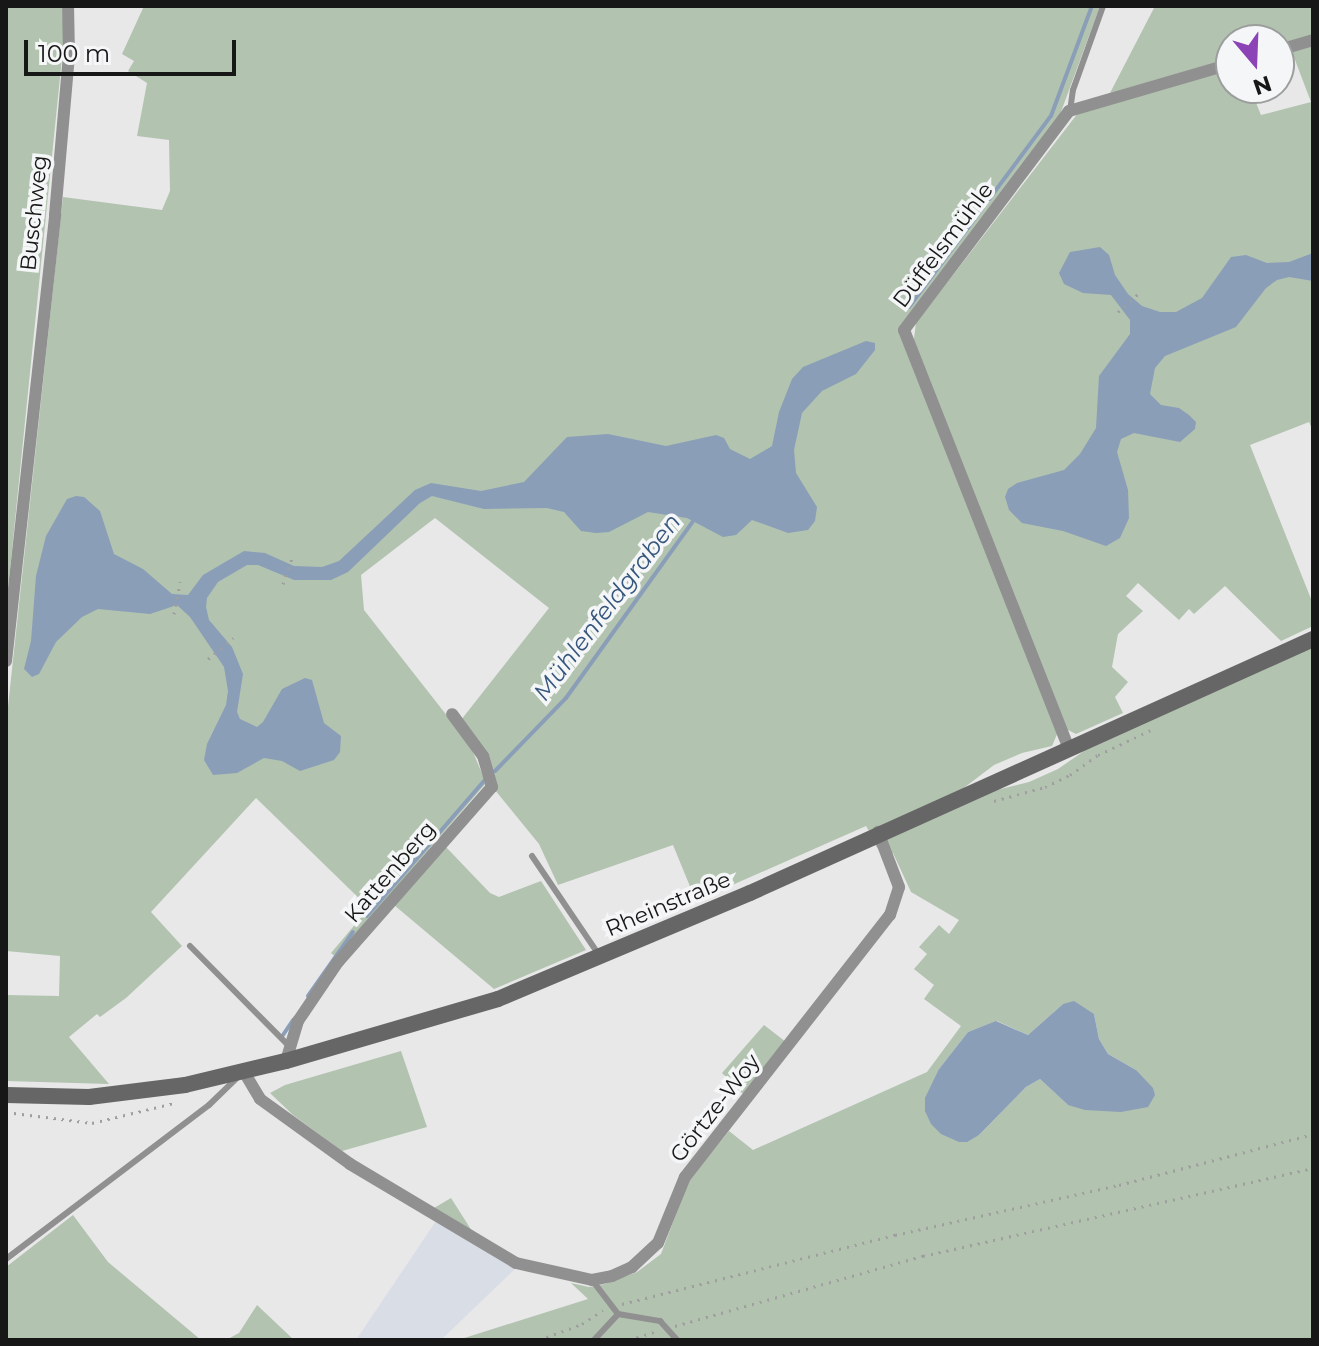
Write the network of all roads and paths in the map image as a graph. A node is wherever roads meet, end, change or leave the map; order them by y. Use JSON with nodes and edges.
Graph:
{"nodes":[{"id":1,"x":68,"y":6,"type":"edge"},
{"id":2,"x":1103,"y":6,"type":"edge"},
{"id":3,"x":1215,"y":69,"type":"edge"},
{"id":4,"x":1070,"y":111,"type":"junction"},
{"id":5,"x":1138,"y":294,"type":"dead end"},
{"id":6,"x":1118,"y":312,"type":"dead end"},
{"id":7,"x":292,"y":558,"type":"dead end"},
{"id":8,"x":180,"y":582,"type":"dead end"},
{"id":9,"x":283,"y":584,"type":"dead end"},
{"id":10,"x":174,"y":614,"type":"dead end"},
{"id":11,"x":233,"y":638,"type":"dead end"},
{"id":12,"x":1313,"y":639,"type":"edge"},
{"id":13,"x":208,"y":659,"type":"dead end"},
{"id":14,"x":6,"y":661,"type":"edge"},
{"id":15,"x":452,"y":714,"type":"dead end"},
{"id":16,"x":1069,"y":749,"type":"junction"},
{"id":17,"x":878,"y":832,"type":"junction"},
{"id":18,"x":532,"y":856,"type":"dead end"},
{"id":19,"x":190,"y":946,"type":"dead end"},
{"id":20,"x":600,"y":956,"type":"junction"},
{"id":21,"x":288,"y":1054,"type":"junction"},
{"id":22,"x":244,"y":1072,"type":"junction"},
{"id":23,"x":6,"y":1095,"type":"edge"},
{"id":24,"x":1313,"y":1134,"type":"edge"},
{"id":25,"x":1313,"y":1168,"type":"edge"},
{"id":26,"x":6,"y":1259,"type":"edge"},
{"id":27,"x":592,"y":1280,"type":"junction"},
{"id":28,"x":611,"y":1306,"type":"junction"},
{"id":29,"x":618,"y":1314,"type":"junction"},
{"id":30,"x":668,"y":1328,"type":"junction"},
{"id":31,"x":539,"y":1340,"type":"edge"},
{"id":32,"x":594,"y":1340,"type":"edge"},
{"id":33,"x":629,"y":1340,"type":"edge"},
{"id":34,"x":677,"y":1340,"type":"edge"}],
"edges":[{"from":1,"to":14,"type":"street","name":"Buschweg"},
{"from":2,"to":4,"type":"lane"},
{"from":3,"to":4,"type":"street"},
{"from":4,"to":16,"type":"street","name":"Düffelsmühle"},
{"from":5,"to":6,"type":"path"},
{"from":7,"to":9,"type":"path"},
{"from":8,"to":10,"type":"path"},
{"from":11,"to":13,"type":"path"},
{"from":12,"to":16,"type":"main road","name":"Rheinstraße"},
{"from":15,"to":21,"type":"street","name":"Kattenberg"},
{"from":16,"to":17,"type":"main road","name":"Rheinstraße"},
{"from":17,"to":20,"type":"main road","name":"Rheinstraße"},
{"from":17,"to":27,"type":"street","name":"Görtze-Woy"},
{"from":18,"to":20,"type":"lane"},
{"from":19,"to":21,"type":"lane"},
{"from":20,"to":21,"type":"main road","name":"Rheinstraße"},
{"from":21,"to":22,"type":"main road","name":"Rheinstraße"},
{"from":22,"to":23,"type":"main road","name":"Rheinstraße"},
{"from":22,"to":26,"type":"lane"},
{"from":22,"to":27,"type":"street"},
{"from":24,"to":28,"type":"path"},
{"from":25,"to":30,"type":"path"},
{"from":27,"to":28,"type":"lane"},
{"from":28,"to":29,"type":"lane"},
{"from":28,"to":31,"type":"path"},
{"from":29,"to":30,"type":"lane"},
{"from":29,"to":32,"type":"lane"},
{"from":30,"to":33,"type":"path"},
{"from":30,"to":34,"type":"lane"}]}
